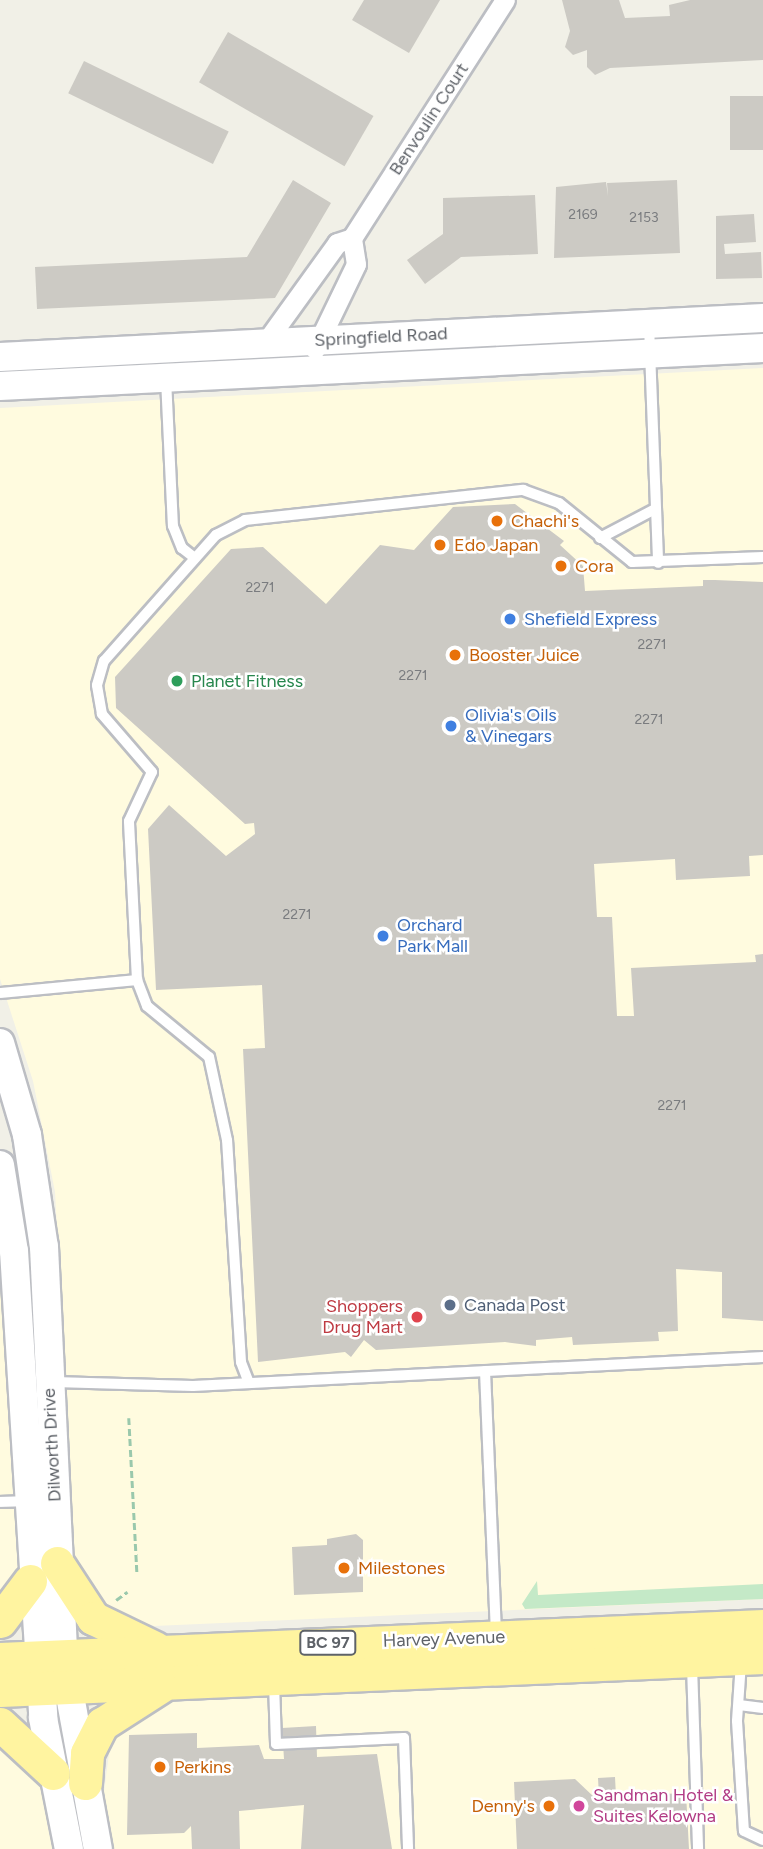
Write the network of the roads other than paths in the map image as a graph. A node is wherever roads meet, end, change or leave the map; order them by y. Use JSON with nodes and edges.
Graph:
{"nodes":[{"id":1,"x":505,"y":0,"type":"edge"},
{"id":2,"x":352,"y":238,"type":"junction"},
{"id":3,"x":763,"y":318,"type":"edge"},
{"id":4,"x":649,"y":324,"type":"junction"},
{"id":5,"x":315,"y":340,"type":"junction"},
{"id":6,"x":265,"y":343,"type":"junction"},
{"id":7,"x":763,"y":348,"type":"edge"},
{"id":8,"x":649,"y":355,"type":"junction"},
{"id":9,"x":0,"y":357,"type":"edge"},
{"id":10,"x":313,"y":372,"type":"junction"},
{"id":11,"x":166,"y":379,"type":"junction"},
{"id":12,"x":0,"y":386,"type":"edge"},
{"id":13,"x":656,"y":509,"type":"junction"},
{"id":14,"x":600,"y":538,"type":"junction"},
{"id":15,"x":763,"y":557,"type":"edge"},
{"id":16,"x":195,"y":558,"type":"junction"},
{"id":17,"x":658,"y":563,"type":"junction"},
{"id":18,"x":136,"y":980,"type":"junction"},
{"id":19,"x":0,"y":993,"type":"edge"},
{"id":20,"x":0,"y":1043,"type":"edge"},
{"id":21,"x":0,"y":1164,"type":"edge"},
{"id":22,"x":47,"y":1318,"type":"junction"},
{"id":23,"x":11,"y":1320,"type":"junction"},
{"id":24,"x":763,"y":1357,"type":"edge"},
{"id":25,"x":485,"y":1371,"type":"junction"},
{"id":26,"x":49,"y":1382,"type":"junction"},
{"id":27,"x":248,"y":1383,"type":"junction"},
{"id":28,"x":13,"y":1501,"type":"edge"},
{"id":29,"x":57,"y":1563,"type":"junction"},
{"id":30,"x":30,"y":1581,"type":"junction"},
{"id":31,"x":0,"y":1621,"type":"edge"},
{"id":32,"x":763,"y":1626,"type":"edge"},
{"id":33,"x":496,"y":1636,"type":"junction"},
{"id":34,"x":161,"y":1650,"type":"junction"},
{"id":35,"x":752,"y":1658,"type":"edge"},
{"id":36,"x":0,"y":1659,"type":"edge"},
{"id":37,"x":692,"y":1662,"type":"junction"},
{"id":38,"x":52,"y":1672,"type":"junction"},
{"id":39,"x":461,"y":1673,"type":"junction"},
{"id":40,"x":274,"y":1677,"type":"junction"},
{"id":41,"x":170,"y":1681,"type":"junction"},
{"id":42,"x":0,"y":1690,"type":"edge"},
{"id":43,"x":739,"y":1705,"type":"junction"},
{"id":44,"x":763,"y":1708,"type":"edge"},
{"id":45,"x":0,"y":1724,"type":"edge"},
{"id":46,"x":53,"y":1773,"type":"junction"},
{"id":47,"x":85,"y":1783,"type":"junction"},
{"id":48,"x":763,"y":1840,"type":"edge"},
{"id":49,"x":69,"y":1849,"type":"edge"},
{"id":50,"x":98,"y":1849,"type":"edge"},
{"id":51,"x":408,"y":1849,"type":"edge"},
{"id":52,"x":698,"y":1849,"type":"edge"}],
"edges":[{"from":1,"to":2,"type":"street","name":"Benvoulin Court"},
{"from":2,"to":5,"type":"street"},
{"from":2,"to":6,"type":"street","name":"Benvoulin Court"},
{"from":3,"to":4,"type":"main road","name":"Springfield Road"},
{"from":4,"to":5,"type":"main road","name":"Springfield Road"},
{"from":4,"to":8,"type":"lane"},
{"from":5,"to":6,"type":"main road","name":"Springfield Road"},
{"from":5,"to":10,"type":"street"},
{"from":6,"to":9,"type":"main road","name":"Springfield Road"},
{"from":7,"to":8,"type":"main road","name":"Springfield Road"},
{"from":8,"to":10,"type":"main road","name":"Springfield Road"},
{"from":8,"to":13,"type":"lane"},
{"from":10,"to":11,"type":"main road","name":"Springfield Road"},
{"from":11,"to":12,"type":"main road","name":"Springfield Road"},
{"from":11,"to":16,"type":"lane"},
{"from":13,"to":14,"type":"lane"},
{"from":13,"to":17,"type":"lane"},
{"from":14,"to":16,"type":"lane"},
{"from":14,"to":17,"type":"lane"},
{"from":15,"to":17,"type":"lane"},
{"from":16,"to":18,"type":"lane"},
{"from":18,"to":19,"type":"lane"},
{"from":18,"to":27,"type":"lane"},
{"from":20,"to":22,"type":"main road","name":"Dilworth Drive"},
{"from":21,"to":23,"type":"main road","name":"Dilworth Drive"},
{"from":22,"to":23,"type":"lane"},
{"from":22,"to":26,"type":"main road","name":"Dilworth Drive"},
{"from":23,"to":28,"type":"main road","name":"Dilworth Drive"},
{"from":24,"to":25,"type":"lane"},
{"from":25,"to":27,"type":"lane"},
{"from":25,"to":33,"type":"lane"},
{"from":26,"to":27,"type":"lane"},
{"from":26,"to":29,"type":"main road","name":"Dilworth Drive"},
{"from":28,"to":30,"type":"main road","name":"Dilworth Drive"},
{"from":29,"to":34,"type":"highway"},
{"from":29,"to":38,"type":"main road","name":"Dilworth Drive"},
{"from":30,"to":31,"type":"highway"},
{"from":30,"to":38,"type":"main road","name":"Dilworth Drive"},
{"from":32,"to":33,"type":"highway","name":"Harvey Avenue","number":"BC 97"},
{"from":33,"to":34,"type":"highway","name":"Harvey Avenue","number":"BC 97"},
{"from":33,"to":39,"type":"highway"},
{"from":34,"to":38,"type":"highway","name":"Harvey Avenue","number":"BC 97"},
{"from":35,"to":37,"type":"highway","name":"Harvey Avenue","number":"BC 97"},
{"from":35,"to":43,"type":"lane"},
{"from":36,"to":38,"type":"highway","name":"Harvey Avenue","number":"BC 97"},
{"from":37,"to":39,"type":"highway","name":"Harvey Avenue","number":"BC 97"},
{"from":37,"to":52,"type":"lane"},
{"from":38,"to":41,"type":"highway","name":"Harvey Avenue","number":"BC 97"},
{"from":38,"to":42,"type":"highway","name":"Harvey Avenue","number":"BC 97"},
{"from":38,"to":46,"type":"main road","name":"Dilworth Drive"},
{"from":38,"to":47,"type":"main road","name":"Dilworth Drive"},
{"from":39,"to":40,"type":"highway","name":"Harvey Avenue","number":"BC 97"},
{"from":40,"to":41,"type":"highway","name":"Harvey Avenue","number":"BC 97"},
{"from":40,"to":51,"type":"lane"},
{"from":41,"to":47,"type":"highway"},
{"from":43,"to":44,"type":"lane"},
{"from":43,"to":48,"type":"lane"},
{"from":45,"to":46,"type":"highway"},
{"from":46,"to":49,"type":"main road","name":"Dilworth Drive"},
{"from":47,"to":50,"type":"main road","name":"Dilworth Drive"}]}
